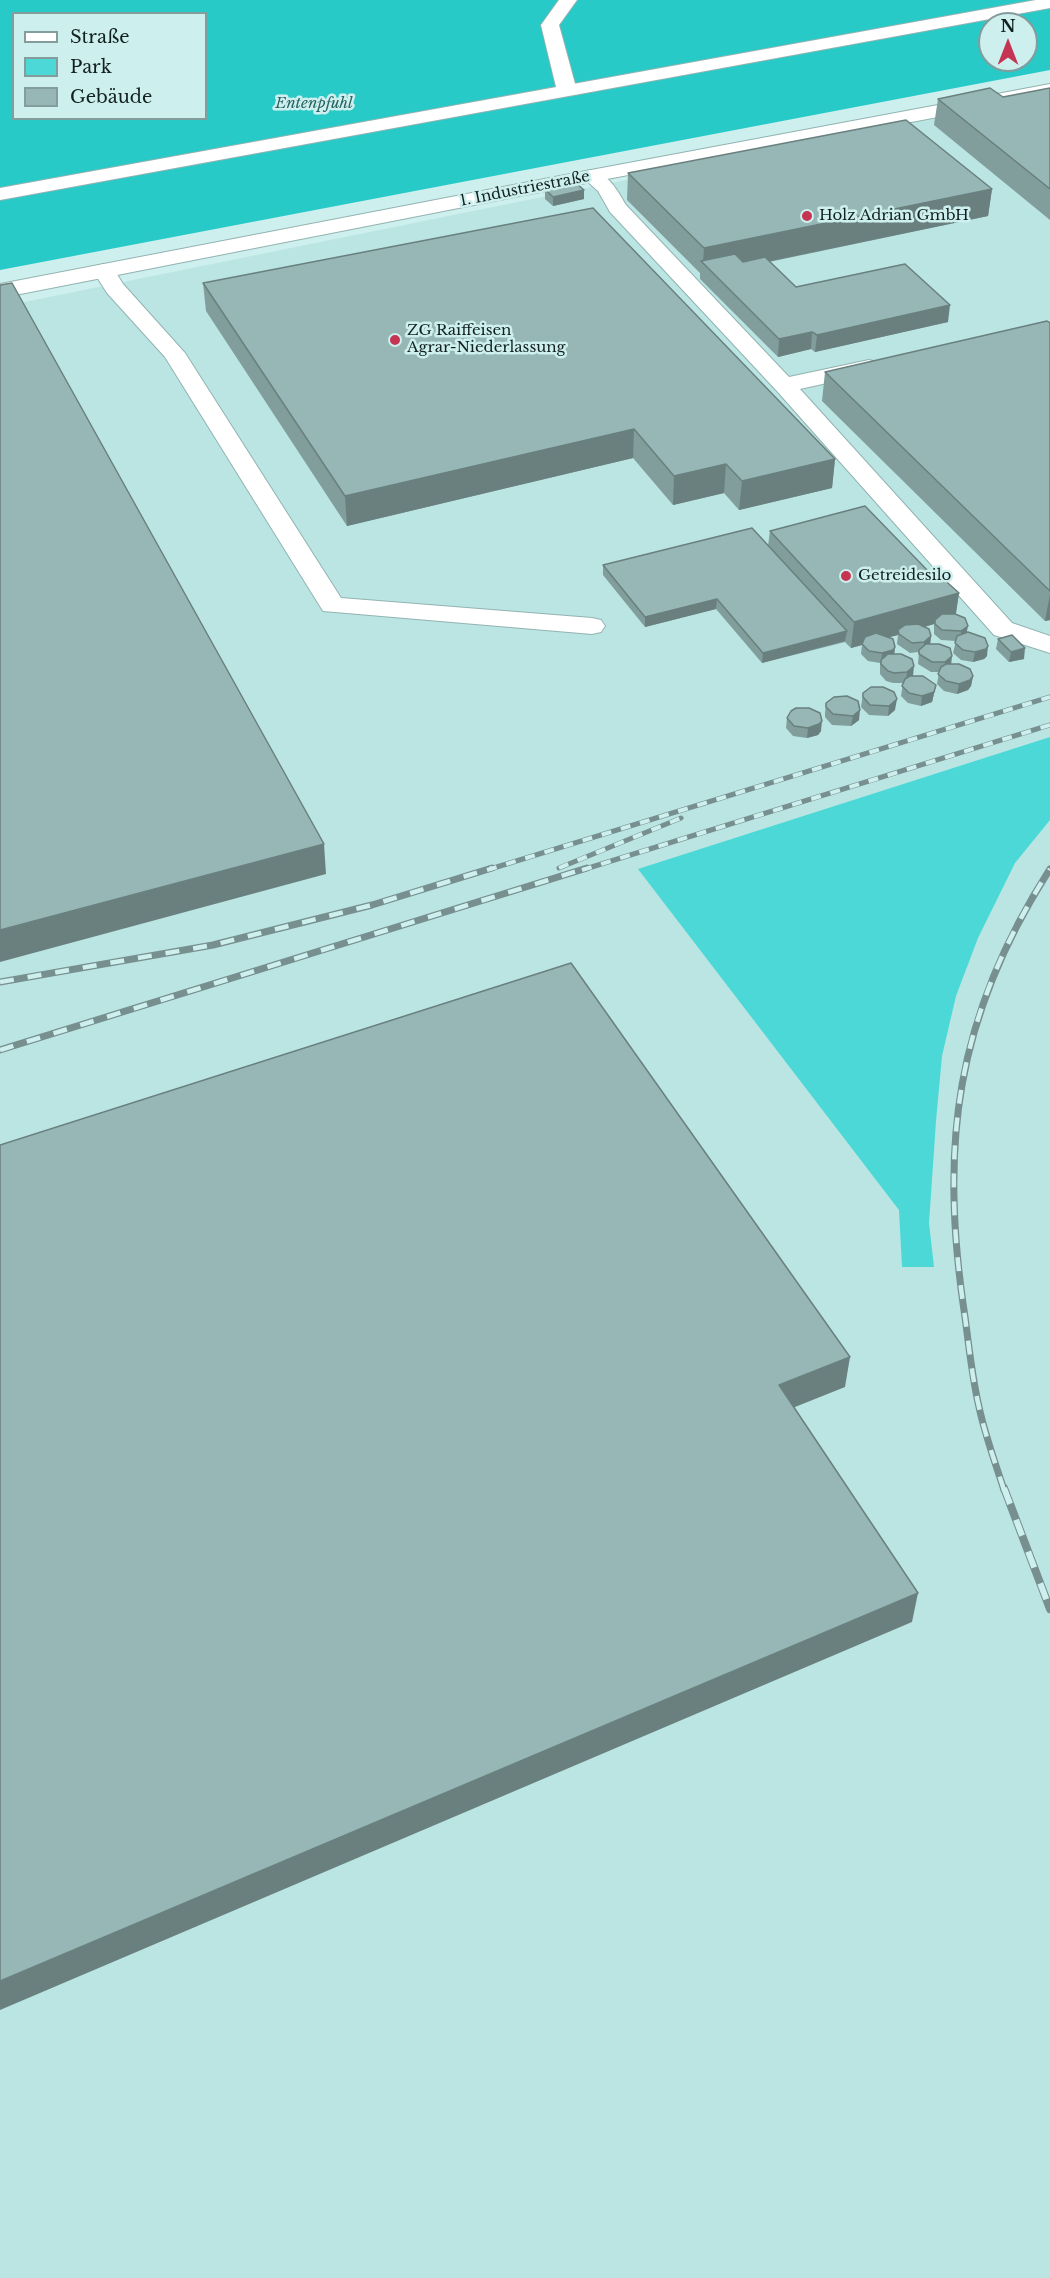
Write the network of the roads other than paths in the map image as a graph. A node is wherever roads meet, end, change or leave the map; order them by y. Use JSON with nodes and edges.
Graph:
{"nodes":[{"id":1,"x":568,"y":0,"type":"edge"},
{"id":2,"x":1050,"y":3,"type":"edge"},
{"id":3,"x":1050,"y":90,"type":"edge"},
{"id":4,"x":567,"y":91,"type":"junction"},
{"id":5,"x":591,"y":176,"type":"junction"},
{"id":6,"x":0,"y":194,"type":"edge"},
{"id":7,"x":104,"y":271,"type":"junction"},
{"id":8,"x":0,"y":291,"type":"edge"},
{"id":9,"x":897,"y":362,"type":"edge"},
{"id":10,"x":784,"y":385,"type":"junction"},
{"id":11,"x":592,"y":626,"type":"dead end"},
{"id":12,"x":1050,"y":645,"type":"edge"}],
"edges":[{"from":1,"to":4,"type":"main road"},
{"from":2,"to":4,"type":"main road"},
{"from":3,"to":5,"type":"main road","name":"1. Industriestraße"},
{"from":4,"to":6,"type":"main road"},
{"from":5,"to":7,"type":"main road","name":"1. Industriestraße"},
{"from":5,"to":10,"type":"main road"},
{"from":7,"to":8,"type":"main road","name":"1. Industriestraße"},
{"from":7,"to":11,"type":"main road"},
{"from":9,"to":10,"type":"main road"},
{"from":10,"to":12,"type":"main road"}]}
